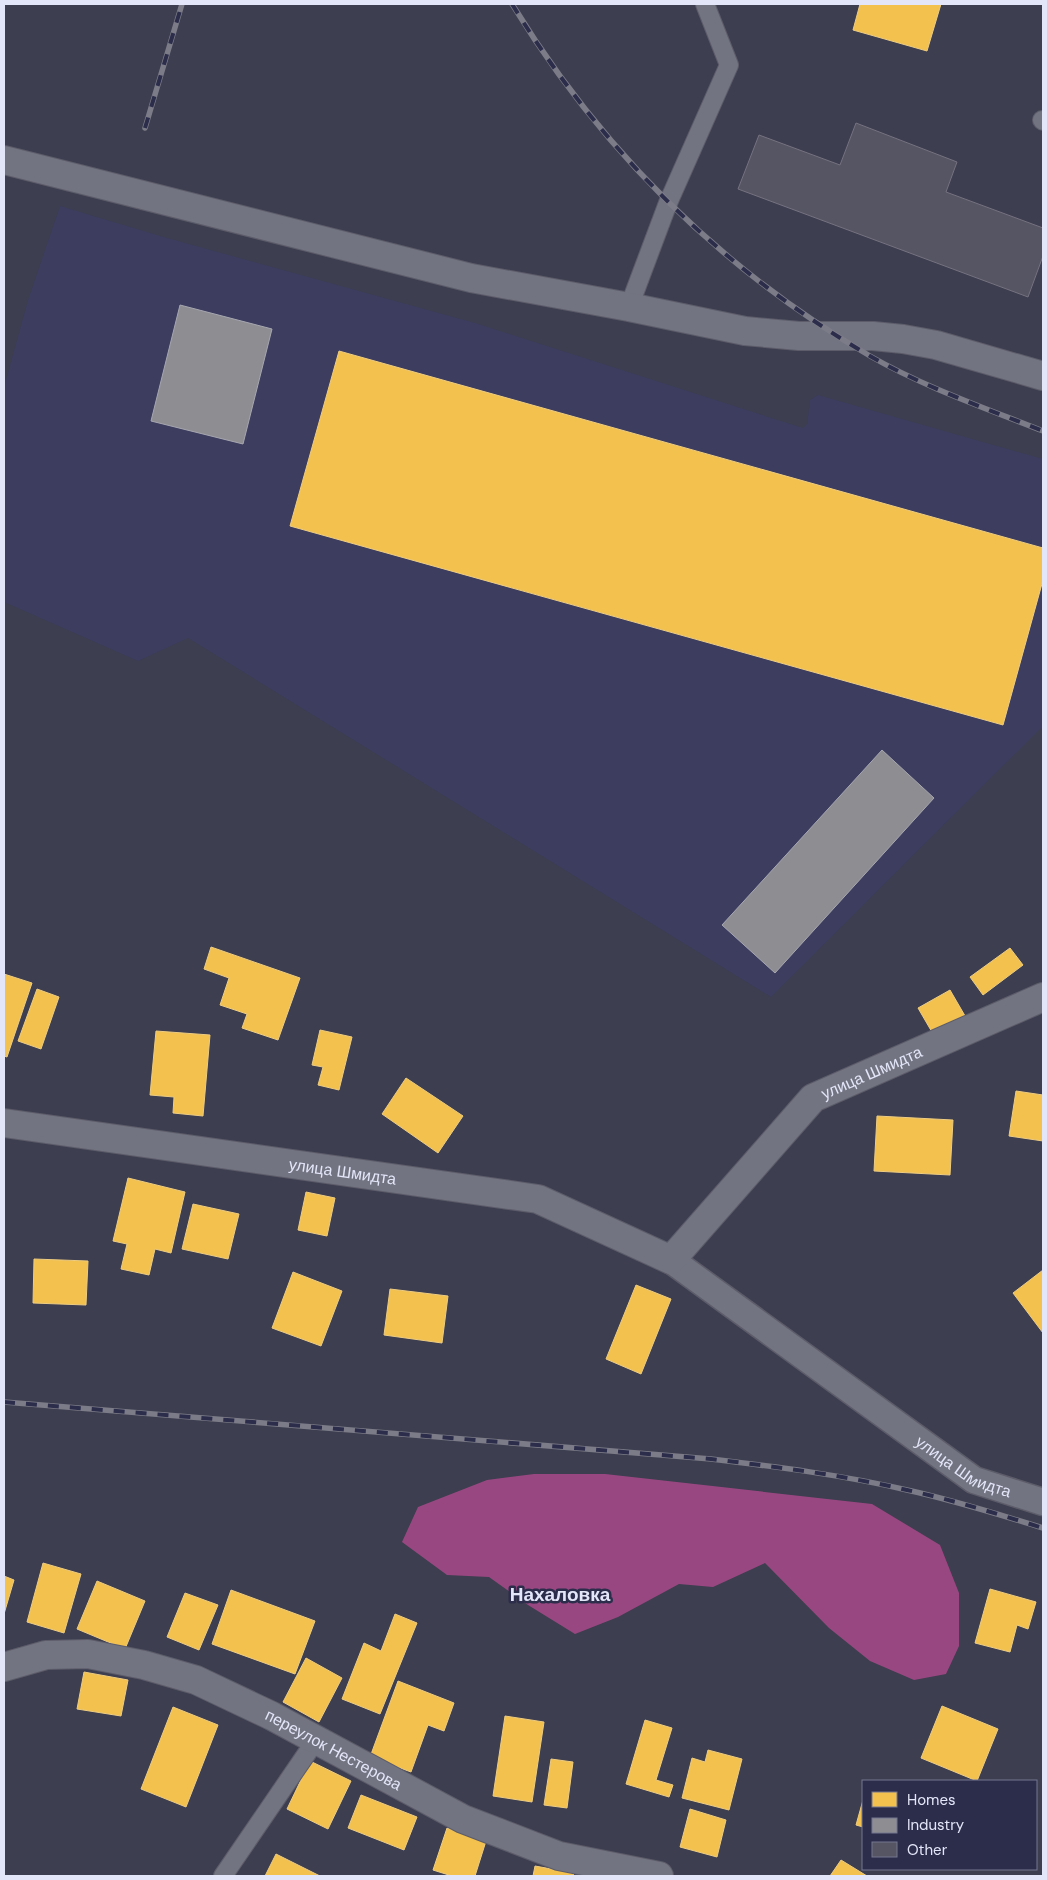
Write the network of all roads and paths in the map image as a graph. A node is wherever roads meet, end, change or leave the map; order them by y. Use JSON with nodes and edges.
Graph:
{"nodes":[{"id":1,"x":705,"y":4,"type":"edge"},
{"id":2,"x":4,"y":160,"type":"edge"},
{"id":3,"x":629,"y":307,"type":"junction"},
{"id":4,"x":1043,"y":376,"type":"edge"},
{"id":5,"x":1043,"y":997,"type":"edge"},
{"id":6,"x":4,"y":1123,"type":"edge"},
{"id":7,"x":671,"y":1260,"type":"junction"},
{"id":8,"x":1043,"y":1502,"type":"edge"},
{"id":9,"x":4,"y":1667,"type":"edge"},
{"id":10,"x":316,"y":1740,"type":"junction"},
{"id":11,"x":224,"y":1876,"type":"edge"},
{"id":12,"x":659,"y":1876,"type":"edge"}],
"edges":[{"from":1,"to":3,"type":"lane"},
{"from":2,"to":3,"type":"street"},
{"from":3,"to":4,"type":"street"},
{"from":5,"to":7,"type":"street","name":"улица Шмидта"},
{"from":6,"to":7,"type":"street","name":"улица Шмидта"},
{"from":7,"to":8,"type":"street","name":"улица Шмидта"},
{"from":9,"to":10,"type":"street","name":"переулок Нестерова"},
{"from":10,"to":11,"type":"lane"},
{"from":10,"to":12,"type":"street","name":"переулок Нестерова"}]}
